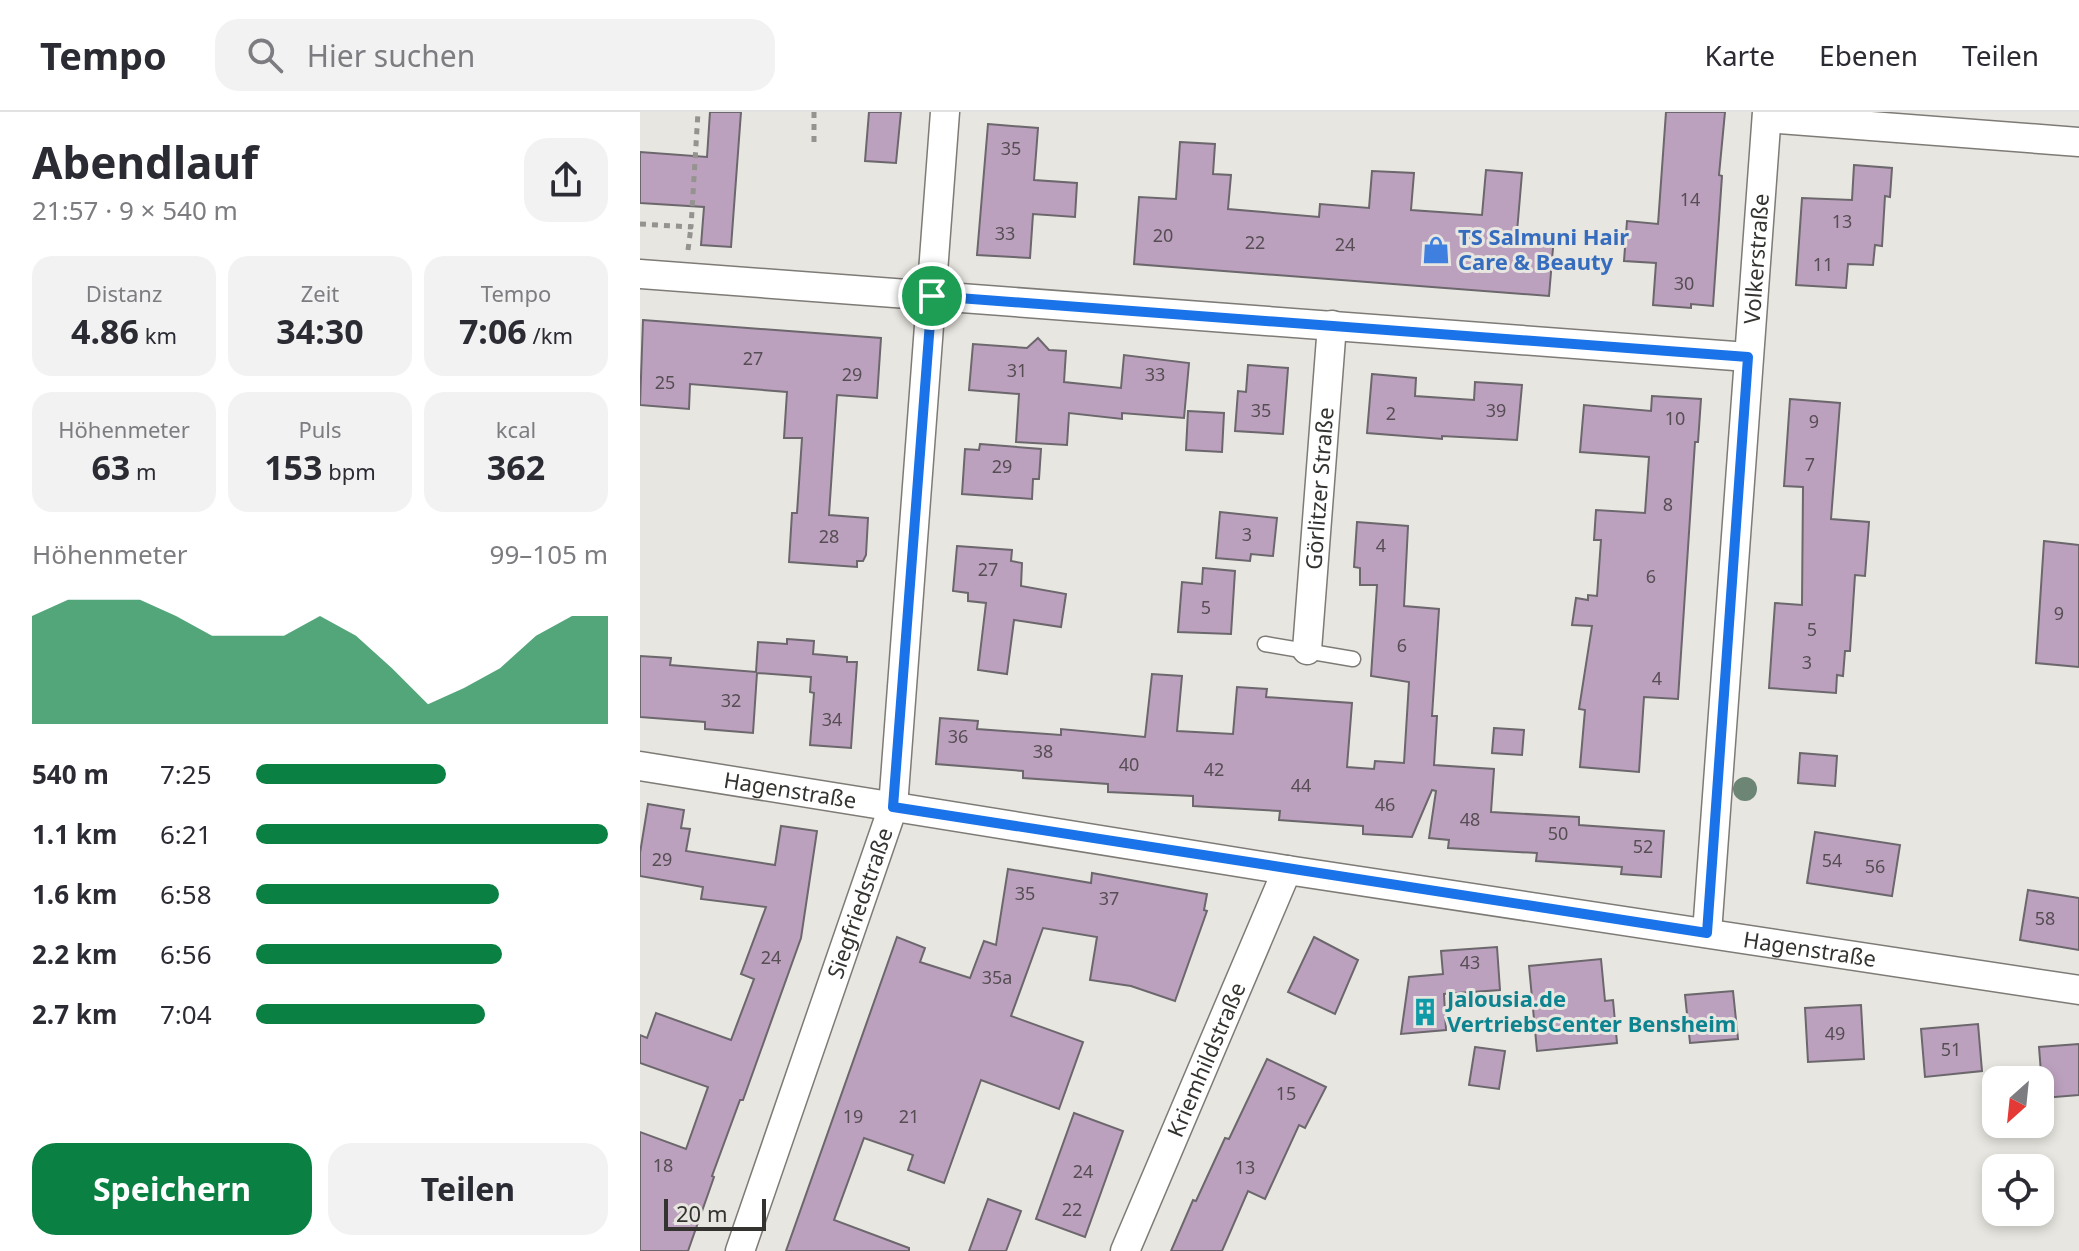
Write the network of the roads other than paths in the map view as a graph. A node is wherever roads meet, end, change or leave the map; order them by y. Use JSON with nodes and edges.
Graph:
{"nodes":[{"id":1,"x":945,"y":112,"type":"edge"},
{"id":2,"x":1767,"y":115,"type":"edge"},
{"id":3,"x":2079,"y":142,"type":"edge"},
{"id":4,"x":640,"y":274,"type":"edge"},
{"id":5,"x":932,"y":296,"type":"junction"},
{"id":6,"x":1332,"y":325,"type":"junction"},
{"id":7,"x":1748,"y":357,"type":"junction"},
{"id":8,"x":1265,"y":644,"type":"dead end"},
{"id":9,"x":1307,"y":650,"type":"junction"},
{"id":10,"x":1353,"y":659,"type":"dead end"},
{"id":11,"x":640,"y":766,"type":"edge"},
{"id":12,"x":893,"y":807,"type":"junction"},
{"id":13,"x":1287,"y":870,"type":"junction"},
{"id":14,"x":1707,"y":933,"type":"junction"},
{"id":15,"x":2079,"y":990,"type":"edge"},
{"id":16,"x":740,"y":1251,"type":"edge"},
{"id":17,"x":1125,"y":1251,"type":"edge"}],
"edges":[{"from":1,"to":5,"type":"street","name":"Siegfriedstraße"},
{"from":2,"to":3,"type":"street"},
{"from":2,"to":7,"type":"street","name":"Volkerstraße"},
{"from":4,"to":5,"type":"street"},
{"from":5,"to":6,"type":"street"},
{"from":5,"to":12,"type":"street","name":"Siegfriedstraße"},
{"from":6,"to":7,"type":"street"},
{"from":6,"to":9,"type":"street","name":"Görlitzer Straße"},
{"from":7,"to":14,"type":"street","name":"Volkerstraße"},
{"from":8,"to":9,"type":"lane"},
{"from":9,"to":10,"type":"lane"},
{"from":11,"to":12,"type":"street","name":"Hagenstraße"},
{"from":12,"to":13,"type":"street","name":"Hagenstraße"},
{"from":12,"to":16,"type":"street","name":"Siegfriedstraße"},
{"from":13,"to":14,"type":"street","name":"Hagenstraße"},
{"from":13,"to":17,"type":"street","name":"Kriemhildstraße"},
{"from":14,"to":15,"type":"street","name":"Hagenstraße"}]}
